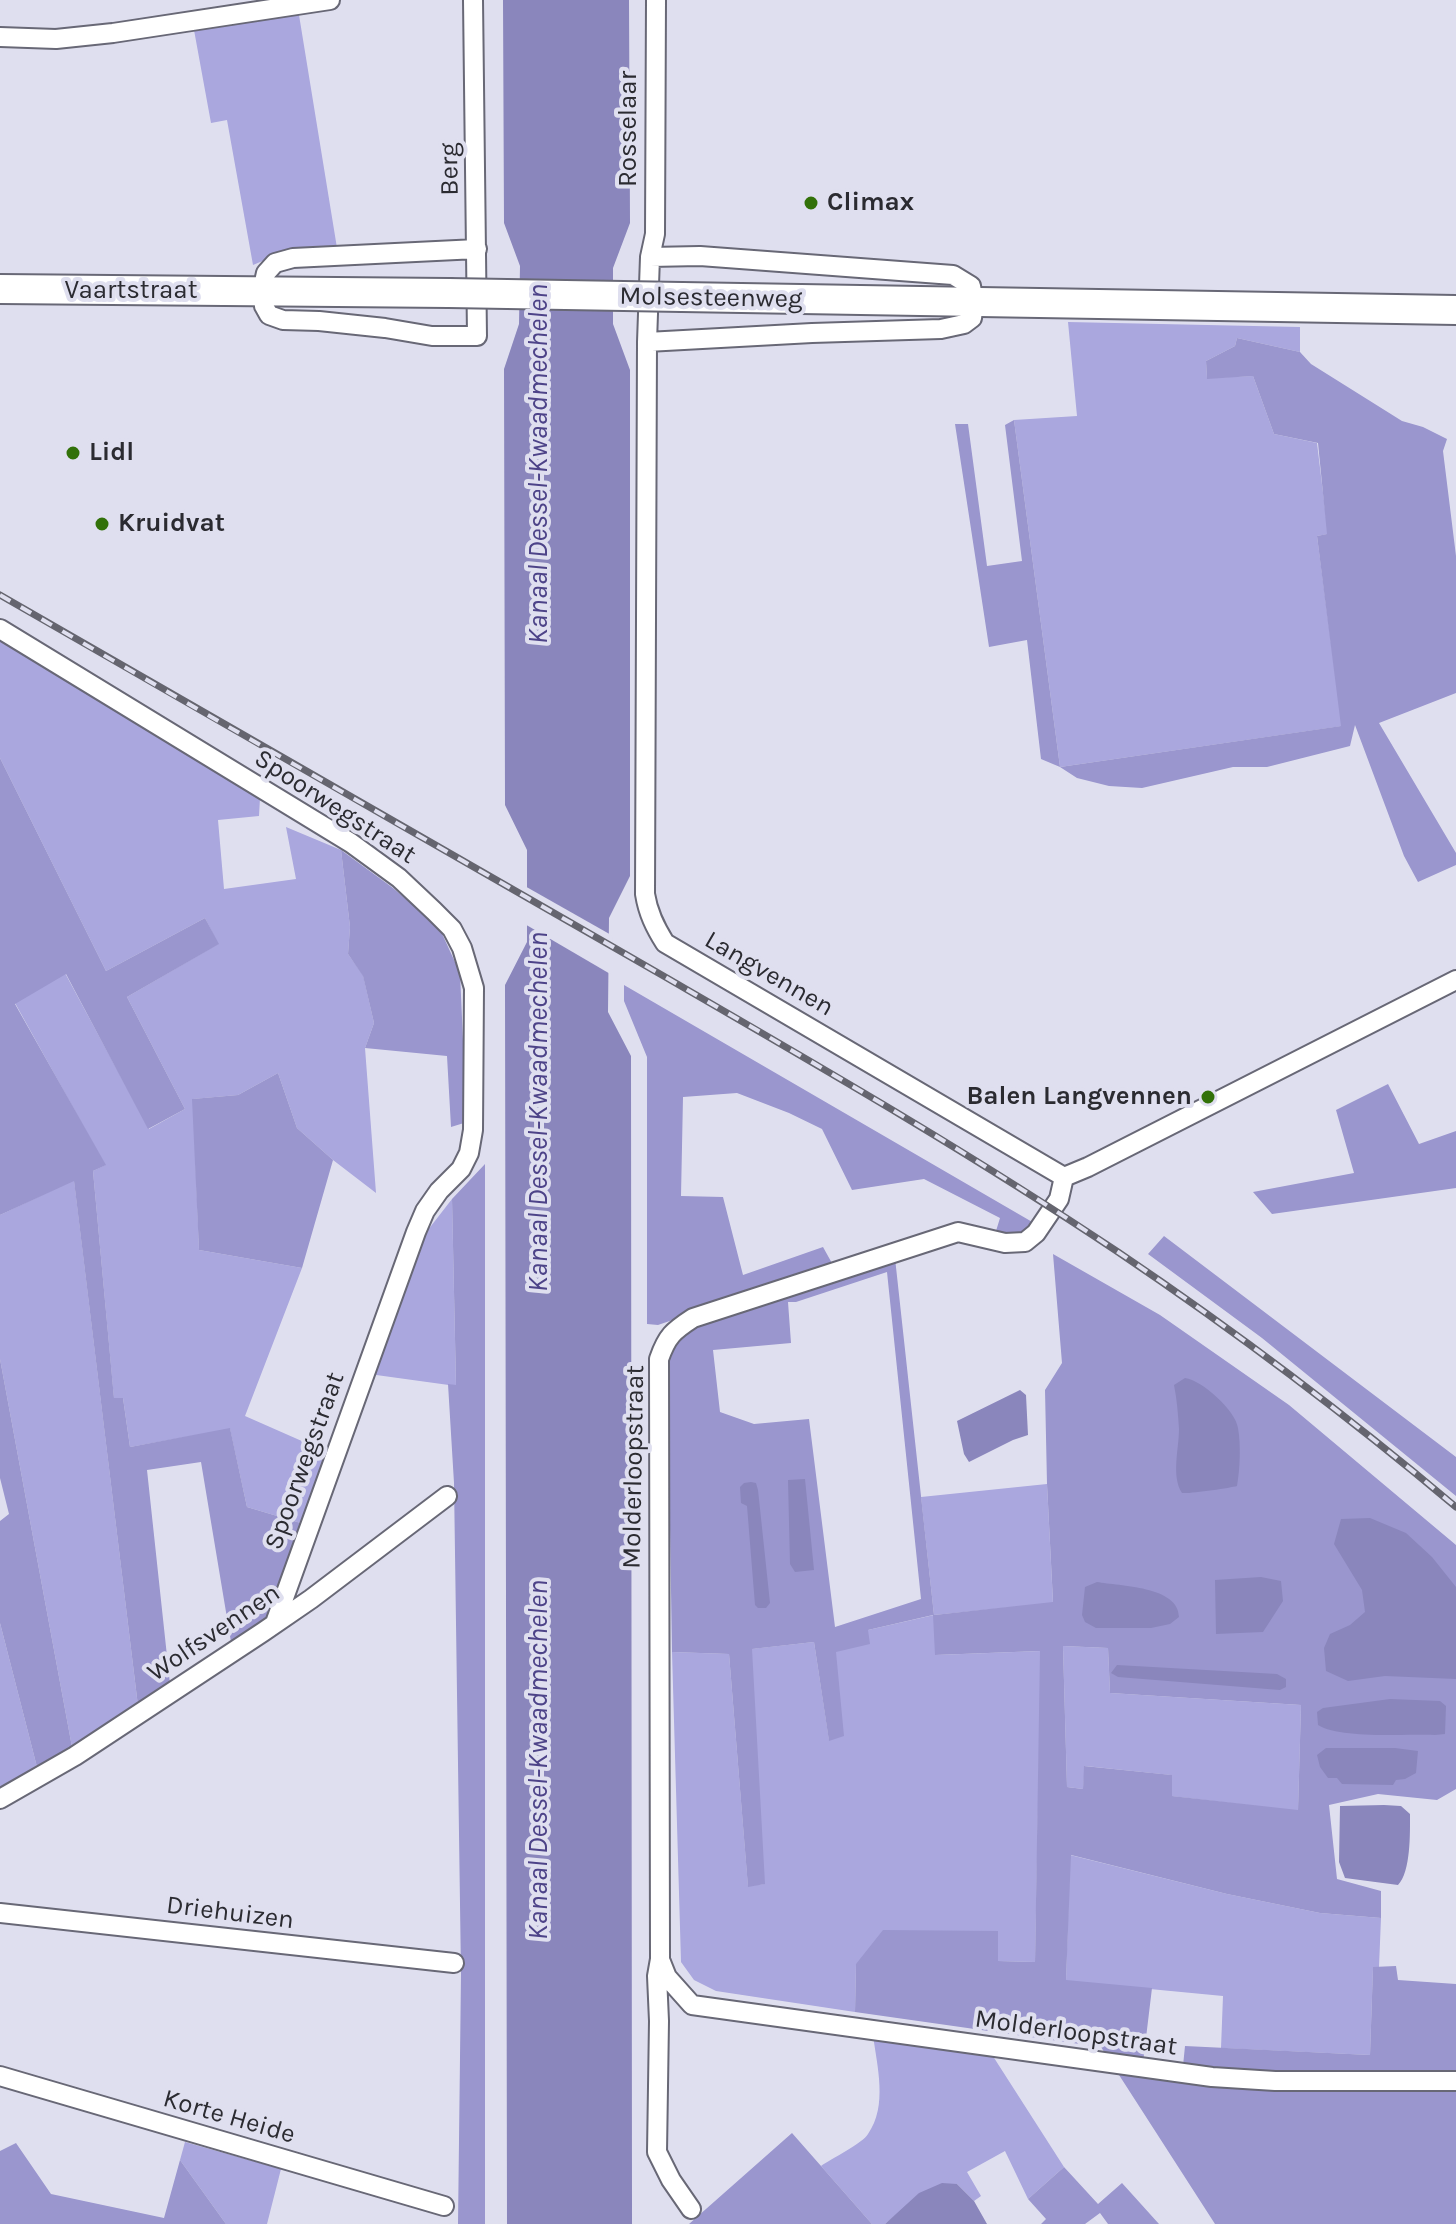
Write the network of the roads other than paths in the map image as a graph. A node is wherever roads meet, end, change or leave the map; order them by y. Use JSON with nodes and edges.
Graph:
{"nodes":[{"id":1,"x":330,"y":0,"type":"edge"},
{"id":2,"x":473,"y":0,"type":"edge"},
{"id":3,"x":656,"y":0,"type":"edge"},
{"id":4,"x":0,"y":37,"type":"edge"},
{"id":5,"x":477,"y":249,"type":"junction"},
{"id":6,"x":650,"y":257,"type":"junction"},
{"id":7,"x":0,"y":289,"type":"edge"},
{"id":8,"x":262,"y":291,"type":"junction"},
{"id":9,"x":449,"y":293,"type":"joint"},
{"id":10,"x":974,"y":303,"type":"junction"},
{"id":11,"x":1456,"y":310,"type":"edge"},
{"id":12,"x":647,"y":342,"type":"junction"},
{"id":13,"x":0,"y":629,"type":"edge"},
{"id":14,"x":1456,"y":980,"type":"edge"},
{"id":15,"x":1064,"y":1177,"type":"junction"},
{"id":16,"x":447,"y":1496,"type":"dead end"},
{"id":17,"x":275,"y":1623,"type":"junction"},
{"id":18,"x":0,"y":1799,"type":"edge"},
{"id":19,"x":0,"y":1913,"type":"edge"},
{"id":20,"x":660,"y":1959,"type":"junction"},
{"id":21,"x":454,"y":1963,"type":"dead end"},
{"id":22,"x":692,"y":2005,"type":"junction"},
{"id":23,"x":659,"y":2021,"type":"junction"},
{"id":24,"x":0,"y":2076,"type":"edge"},
{"id":25,"x":1456,"y":2081,"type":"edge"},
{"id":26,"x":444,"y":2206,"type":"dead end"},
{"id":27,"x":691,"y":2209,"type":"dead end"}],
"edges":[{"from":1,"to":4,"type":"street"},
{"from":2,"to":5,"type":"street","name":"Berg"},
{"from":3,"to":6,"type":"street","name":"Rosselaar"},
{"from":5,"to":8,"type":"street"},
{"from":5,"to":8,"type":"street","name":"Berg"},
{"from":6,"to":10,"type":"street","name":"Molsesteenweg"},
{"from":6,"to":12,"type":"street","name":"Langvennen"},
{"from":7,"to":8,"type":"main road","name":"Vaartstraat"},
{"from":8,"to":9,"type":"main road","name":"Vaartstraat"},
{"from":9,"to":10,"type":"main road","name":"Molsesteenweg","bridge":true},
{"from":10,"to":11,"type":"main road","name":"Molsesteenweg"},
{"from":10,"to":12,"type":"street","name":"Molsesteenweg"},
{"from":12,"to":15,"type":"street","name":"Langvennen"},
{"from":13,"to":17,"type":"street","name":"Spoorwegstraat"},
{"from":14,"to":15,"type":"street"},
{"from":15,"to":20,"type":"street","name":"Molderloopstraat"},
{"from":16,"to":17,"type":"street","name":"Wolfsvennen"},
{"from":17,"to":18,"type":"street","name":"Wolfsvennen"},
{"from":19,"to":21,"type":"street","name":"Driehuizen"},
{"from":20,"to":22,"type":"street"},
{"from":20,"to":23,"type":"street","name":"Molderloopstraat"},
{"from":22,"to":23,"type":"street"},
{"from":22,"to":25,"type":"street","name":"Molderloopstraat"},
{"from":23,"to":27,"type":"street","name":"Molderloopstraat"},
{"from":24,"to":26,"type":"street","name":"Korte Heide"}]}
